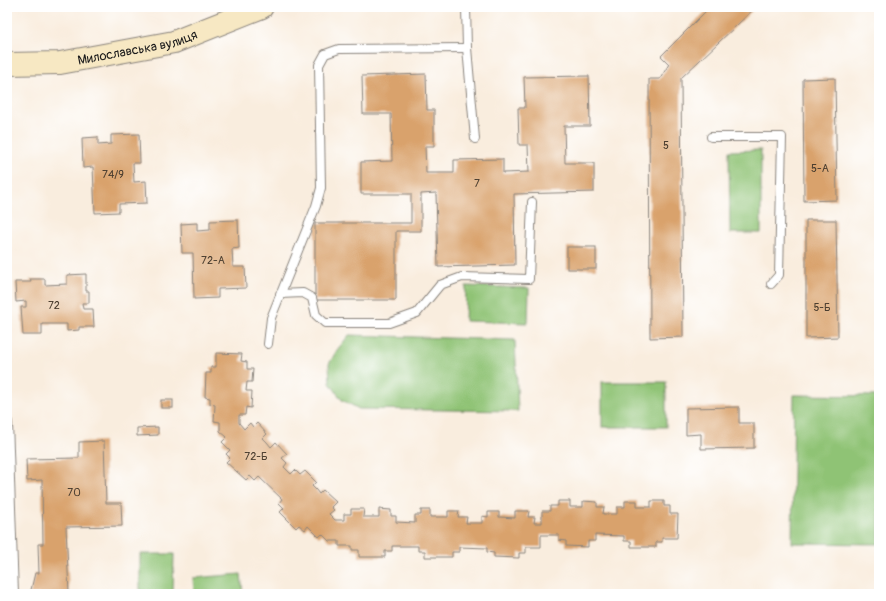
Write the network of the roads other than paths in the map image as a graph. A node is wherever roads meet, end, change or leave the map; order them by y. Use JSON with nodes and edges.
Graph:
{"nodes":[{"id":1,"x":262,"y":7,"type":"edge"},
{"id":2,"x":466,"y":7,"type":"edge"},
{"id":3,"x":467,"y":48,"type":"junction"},
{"id":4,"x":7,"y":64,"type":"edge"},
{"id":5,"x":711,"y":137,"type":"dead end"},
{"id":6,"x":476,"y":139,"type":"dead end"},
{"id":7,"x":532,"y":202,"type":"dead end"},
{"id":8,"x":772,"y":284,"type":"dead end"},
{"id":9,"x":280,"y":294,"type":"junction"},
{"id":10,"x":268,"y":344,"type":"dead end"},
{"id":11,"x":8,"y":422,"type":"dead end"},
{"id":12,"x":14,"y":594,"type":"edge"}],
"edges":[{"from":1,"to":4,"type":"street","name":"Милославська вулиця"},
{"from":2,"to":3,"type":"lane"},
{"from":3,"to":6,"type":"lane"},
{"from":3,"to":9,"type":"lane"},
{"from":5,"to":8,"type":"lane"},
{"from":7,"to":9,"type":"lane"},
{"from":9,"to":10,"type":"lane"},
{"from":11,"to":12,"type":"lane"}]}
